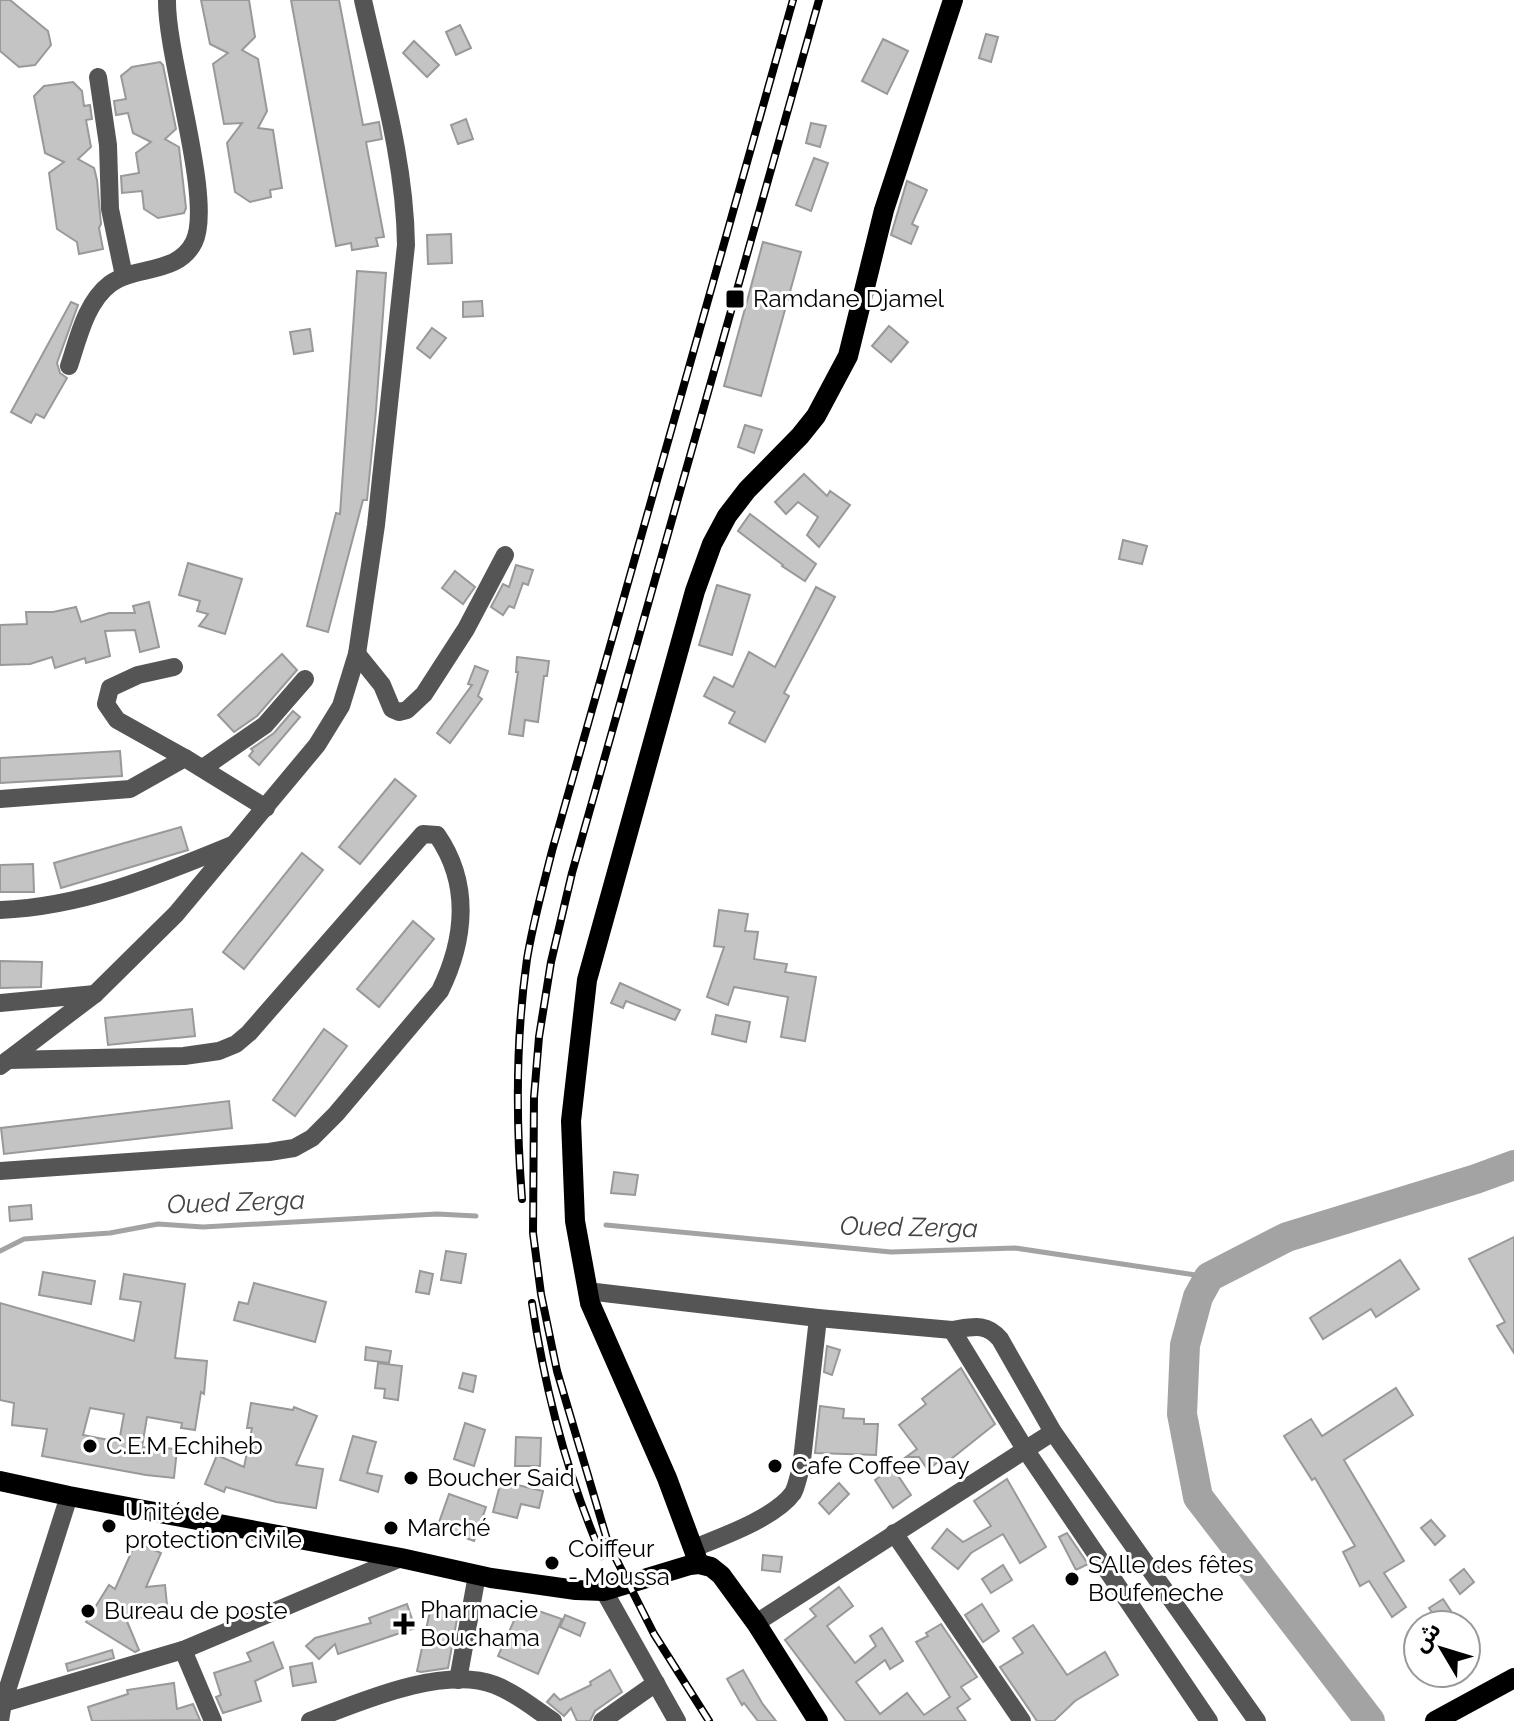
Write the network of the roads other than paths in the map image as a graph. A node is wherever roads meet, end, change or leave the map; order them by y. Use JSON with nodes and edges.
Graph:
{"nodes":[{"id":1,"x":167,"y":0,"type":"edge"},
{"id":2,"x":363,"y":0,"type":"edge"},
{"id":3,"x":953,"y":0,"type":"edge"},
{"id":4,"x":98,"y":77,"type":"dead end"},
{"id":5,"x":124,"y":276,"type":"junction"},
{"id":6,"x":69,"y":366,"type":"dead end"},
{"id":7,"x":505,"y":555,"type":"dead end"},
{"id":8,"x":357,"y":654,"type":"junction"},
{"id":9,"x":174,"y":667,"type":"dead end"},
{"id":10,"x":305,"y":679,"type":"dead end"},
{"id":11,"x":185,"y":758,"type":"junction"},
{"id":12,"x":203,"y":768,"type":"junction"},
{"id":13,"x":0,"y":799,"type":"edge"},
{"id":14,"x":266,"y":808,"type":"junction"},
{"id":15,"x":238,"y":842,"type":"junction"},
{"id":16,"x":0,"y":910,"type":"edge"},
{"id":17,"x":95,"y":994,"type":"junction"},
{"id":18,"x":0,"y":1003,"type":"edge"},
{"id":19,"x":4,"y":1063,"type":"edge"},
{"id":20,"x":0,"y":1171,"type":"edge"},
{"id":21,"x":587,"y":1291,"type":"junction"},
{"id":22,"x":818,"y":1318,"type":"junction"},
{"id":23,"x":952,"y":1330,"type":"junction"},
{"id":24,"x":1053,"y":1432,"type":"junction"},
{"id":25,"x":1025,"y":1449,"type":"junction"},
{"id":26,"x":0,"y":1481,"type":"edge"},
{"id":27,"x":69,"y":1496,"type":"junction"},
{"id":28,"x":894,"y":1533,"type":"junction"},
{"id":29,"x":696,"y":1556,"type":"junction"},
{"id":30,"x":401,"y":1558,"type":"junction"},
{"id":31,"x":477,"y":1575,"type":"junction"},
{"id":32,"x":604,"y":1591,"type":"junction"},
{"id":33,"x":756,"y":1623,"type":"junction"},
{"id":34,"x":183,"y":1650,"type":"junction"},
{"id":35,"x":1514,"y":1678,"type":"edge"},
{"id":36,"x":458,"y":1680,"type":"junction"},
{"id":37,"x":656,"y":1683,"type":"junction"},
{"id":38,"x":1,"y":1709,"type":"edge"},
{"id":39,"x":213,"y":1721,"type":"edge"},
{"id":40,"x":310,"y":1721,"type":"edge"},
{"id":41,"x":553,"y":1721,"type":"edge"},
{"id":42,"x":602,"y":1721,"type":"edge"},
{"id":43,"x":677,"y":1721,"type":"edge"},
{"id":44,"x":818,"y":1721,"type":"edge"},
{"id":45,"x":1022,"y":1721,"type":"edge"},
{"id":46,"x":1209,"y":1721,"type":"edge"},
{"id":47,"x":1257,"y":1721,"type":"edge"},
{"id":48,"x":1435,"y":1721,"type":"edge"}],
"edges":[{"from":1,"to":5,"type":"street"},
{"from":2,"to":8,"type":"street"},
{"from":3,"to":21,"type":"main road"},
{"from":4,"to":5,"type":"street"},
{"from":5,"to":6,"type":"street"},
{"from":7,"to":8,"type":"street"},
{"from":8,"to":14,"type":"street"},
{"from":9,"to":11,"type":"street"},
{"from":10,"to":12,"type":"street"},
{"from":11,"to":12,"type":"street"},
{"from":11,"to":13,"type":"street"},
{"from":12,"to":14,"type":"street"},
{"from":14,"to":15,"type":"street"},
{"from":15,"to":16,"type":"street"},
{"from":15,"to":17,"type":"street"},
{"from":17,"to":18,"type":"street"},
{"from":17,"to":19,"type":"street"},
{"from":19,"to":20,"type":"street"},
{"from":21,"to":22,"type":"street"},
{"from":21,"to":29,"type":"main road"},
{"from":22,"to":23,"type":"street"},
{"from":22,"to":29,"type":"street"},
{"from":23,"to":24,"type":"street"},
{"from":23,"to":25,"type":"street"},
{"from":24,"to":25,"type":"street"},
{"from":24,"to":47,"type":"street"},
{"from":25,"to":28,"type":"street"},
{"from":25,"to":46,"type":"street"},
{"from":26,"to":27,"type":"main road"},
{"from":27,"to":30,"type":"main road"},
{"from":27,"to":38,"type":"street"},
{"from":28,"to":33,"type":"street"},
{"from":28,"to":45,"type":"street"},
{"from":29,"to":32,"type":"main road"},
{"from":29,"to":33,"type":"main road"},
{"from":30,"to":31,"type":"main road"},
{"from":30,"to":34,"type":"street"},
{"from":31,"to":32,"type":"main road"},
{"from":31,"to":36,"type":"street"},
{"from":32,"to":37,"type":"street"},
{"from":33,"to":44,"type":"main road"},
{"from":34,"to":38,"type":"street"},
{"from":34,"to":39,"type":"street"},
{"from":35,"to":48,"type":"main road"},
{"from":36,"to":40,"type":"street"},
{"from":36,"to":41,"type":"street"},
{"from":37,"to":42,"type":"street"},
{"from":37,"to":43,"type":"street"}]}
